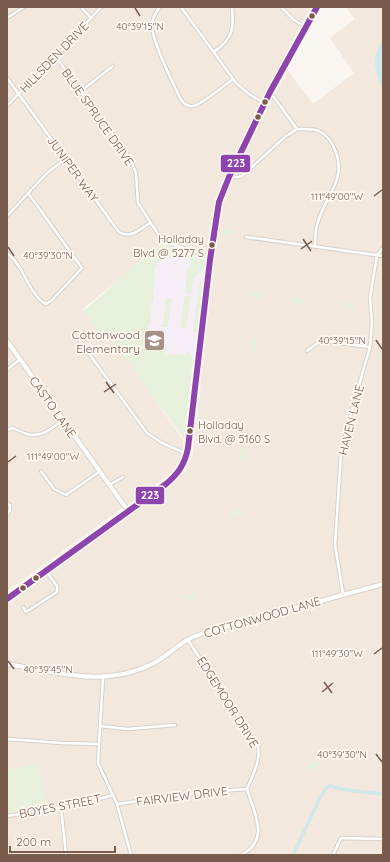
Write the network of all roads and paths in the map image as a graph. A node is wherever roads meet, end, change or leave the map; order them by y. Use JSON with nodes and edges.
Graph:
{"nodes":[{"id":1,"x":24,"y":7,"type":"edge"},
{"id":2,"x":81,"y":7,"type":"edge"},
{"id":3,"x":101,"y":7,"type":"edge"},
{"id":4,"x":160,"y":7,"type":"edge"},
{"id":5,"x":181,"y":7,"type":"edge"},
{"id":6,"x":232,"y":7,"type":"edge"},
{"id":7,"x":281,"y":7,"type":"edge"},
{"id":8,"x":317,"y":7,"type":"edge"},
{"id":9,"x":7,"y":18,"type":"edge"},
{"id":10,"x":91,"y":18,"type":"junction"},
{"id":11,"x":306,"y":27,"type":"junction"},
{"id":12,"x":214,"y":52,"type":"junction"},
{"id":13,"x":56,"y":57,"type":"junction"},
{"id":14,"x":113,"y":66,"type":"dead end"},
{"id":15,"x":7,"y":78,"type":"edge"},
{"id":16,"x":233,"y":79,"type":"junction"},
{"id":17,"x":81,"y":91,"type":"junction"},
{"id":18,"x":270,"y":92,"type":"junction"},
{"id":19,"x":18,"y":93,"type":"junction"},
{"id":20,"x":265,"y":103,"type":"junction"},
{"id":21,"x":7,"y":106,"type":"edge"},
{"id":22,"x":297,"y":129,"type":"junction"},
{"id":23,"x":66,"y":158,"type":"junction"},
{"id":24,"x":229,"y":176,"type":"junction"},
{"id":25,"x":28,"y":193,"type":"junction"},
{"id":26,"x":7,"y":216,"type":"edge"},
{"id":27,"x":150,"y":223,"type":"junction"},
{"id":28,"x":246,"y":238,"type":"dead end"},
{"id":29,"x":315,"y":246,"type":"junction"},
{"id":30,"x":383,"y":248,"type":"edge"},
{"id":31,"x":7,"y":253,"type":"edge"},
{"id":32,"x":377,"y":255,"type":"junction"},
{"id":33,"x":383,"y":256,"type":"edge"},
{"id":34,"x":210,"y":257,"type":"junction"},
{"id":35,"x":79,"y":340,"type":"dead end"},
{"id":36,"x":7,"y":341,"type":"edge"},
{"id":37,"x":370,"y":347,"type":"junction"},
{"id":38,"x":307,"y":351,"type":"dead end"},
{"id":39,"x":20,"y":359,"type":"junction"},
{"id":40,"x":7,"y":370,"type":"edge"},
{"id":41,"x":63,"y":420,"type":"junction"},
{"id":42,"x":7,"y":430,"type":"edge"},
{"id":43,"x":187,"y":454,"type":"junction"},
{"id":44,"x":41,"y":471,"type":"dead end"},
{"id":45,"x":99,"y":472,"type":"junction"},
{"id":46,"x":123,"y":477,"type":"dead end"},
{"id":47,"x":109,"y":485,"type":"junction"},
{"id":48,"x":7,"y":504,"type":"edge"},
{"id":49,"x":128,"y":511,"type":"junction"},
{"id":50,"x":7,"y":515,"type":"edge"},
{"id":51,"x":46,"y":570,"type":"junction"},
{"id":52,"x":383,"y":584,"type":"edge"},
{"id":53,"x":343,"y":594,"type":"junction"},
{"id":54,"x":8,"y":597,"type":"edge"},
{"id":55,"x":23,"y":607,"type":"dead end"},
{"id":56,"x":188,"y":640,"type":"junction"},
{"id":57,"x":7,"y":664,"type":"edge"},
{"id":58,"x":103,"y":678,"type":"junction"},
{"id":59,"x":175,"y":725,"type":"dead end"},
{"id":60,"x":100,"y":726,"type":"junction"},
{"id":61,"x":7,"y":739,"type":"edge"},
{"id":62,"x":99,"y":744,"type":"junction"},
{"id":63,"x":247,"y":789,"type":"junction"},
{"id":64,"x":113,"y":795,"type":"junction"},
{"id":65,"x":117,"y":804,"type":"junction"},
{"id":66,"x":61,"y":807,"type":"junction"},
{"id":67,"x":8,"y":815,"type":"edge"},
{"id":68,"x":383,"y":839,"type":"edge"},
{"id":69,"x":66,"y":855,"type":"edge"},
{"id":70,"x":131,"y":855,"type":"edge"},
{"id":71,"x":241,"y":855,"type":"edge"},
{"id":72,"x":333,"y":855,"type":"edge"}],
"edges":[{"from":1,"to":9,"type":"street"},
{"from":2,"to":10,"type":"street"},
{"from":3,"to":10,"type":"street","name":"HILLSDEN DRIVE"},
{"from":4,"to":16,"type":"street"},
{"from":5,"to":12,"type":"street"},
{"from":6,"to":12,"type":"street"},
{"from":7,"to":11,"type":"street"},
{"from":8,"to":11,"type":"main road"},
{"from":10,"to":13,"type":"street","name":"HILLSDEN DRIVE"},
{"from":11,"to":18,"type":"main road"},
{"from":12,"to":16,"type":"street"},
{"from":13,"to":17,"type":"street","name":"BLUE SPRUCE DRIVE"},
{"from":13,"to":19,"type":"street","name":"HILLSDEN DRIVE"},
{"from":14,"to":17,"type":"street"},
{"from":15,"to":19,"type":"street","name":"JUNIPER WAY"},
{"from":16,"to":20,"type":"street"},
{"from":17,"to":27,"type":"street","name":"BLUE SPRUCE DRIVE"},
{"from":18,"to":20,"type":"main road"},
{"from":18,"to":22,"type":"street"},
{"from":19,"to":21,"type":"street","name":"HILLSDEN DRIVE"},
{"from":19,"to":23,"type":"street","name":"JUNIPER WAY"},
{"from":20,"to":24,"type":"main road"},
{"from":22,"to":24,"type":"street"},
{"from":22,"to":29,"type":"street"},
{"from":23,"to":25,"type":"street"},
{"from":23,"to":27,"type":"street","name":"JUNIPER WAY"},
{"from":24,"to":34,"type":"main road"},
{"from":25,"to":26,"type":"street"},
{"from":25,"to":31,"type":"street"},
{"from":27,"to":34,"type":"street","name":"BLUE SPRUCE DRIVE"},
{"from":28,"to":29,"type":"street"},
{"from":29,"to":32,"type":"street"},
{"from":30,"to":32,"type":"street"},
{"from":32,"to":33,"type":"street"},
{"from":32,"to":37,"type":"street","name":"HAVEN LANE"},
{"from":34,"to":43,"type":"main road"},
{"from":35,"to":43,"type":"street"},
{"from":36,"to":39,"type":"main road","name":"CASTO LANE"},
{"from":37,"to":38,"type":"street"},
{"from":37,"to":53,"type":"street","name":"HAVEN LANE"},
{"from":39,"to":40,"type":"street"},
{"from":39,"to":41,"type":"main road","name":"CASTO LANE"},
{"from":41,"to":42,"type":"street"},
{"from":41,"to":45,"type":"main road","name":"CASTO LANE"},
{"from":43,"to":49,"type":"main road"},
{"from":44,"to":45,"type":"street"},
{"from":45,"to":47,"type":"main road","name":"CASTO LANE"},
{"from":46,"to":47,"type":"street"},
{"from":47,"to":49,"type":"main road","name":"CASTO LANE"},
{"from":48,"to":50,"type":"street"},
{"from":49,"to":51,"type":"main road"},
{"from":51,"to":54,"type":"main road"},
{"from":51,"to":55,"type":"street"},
{"from":52,"to":53,"type":"main road","name":"COTTONWOOD LANE"},
{"from":53,"to":56,"type":"main road","name":"COTTONWOOD LANE"},
{"from":56,"to":58,"type":"main road","name":"COTTONWOOD LANE"},
{"from":56,"to":63,"type":"street","name":"EDGEMOOR DRIVE"},
{"from":57,"to":58,"type":"main road","name":"COTTONWOOD LANE"},
{"from":58,"to":60,"type":"street"},
{"from":59,"to":60,"type":"street"},
{"from":60,"to":62,"type":"street"},
{"from":61,"to":62,"type":"street"},
{"from":62,"to":64,"type":"street"},
{"from":63,"to":65,"type":"street","name":"FAIRVIEW DRIVE"},
{"from":63,"to":71,"type":"street"},
{"from":64,"to":65,"type":"street"},
{"from":64,"to":66,"type":"street","name":"BOYES STREET"},
{"from":65,"to":70,"type":"street"},
{"from":66,"to":67,"type":"street","name":"BOYES STREET"},
{"from":66,"to":69,"type":"street"},
{"from":68,"to":72,"type":"street"}]}
